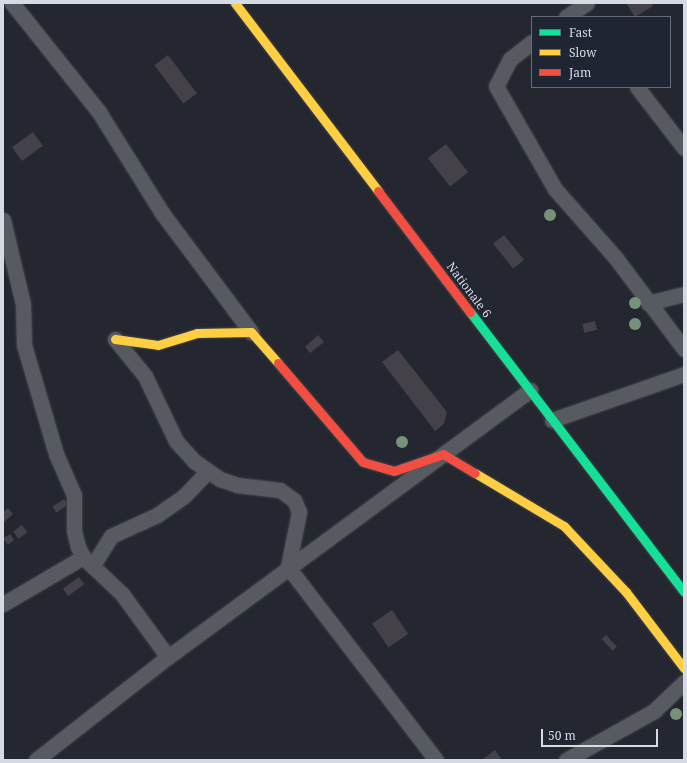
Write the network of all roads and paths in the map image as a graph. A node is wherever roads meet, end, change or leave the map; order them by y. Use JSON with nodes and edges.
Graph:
{"nodes":[{"id":1,"x":12,"y":3,"type":"edge"},
{"id":2,"x":235,"y":3,"type":"edge"},
{"id":3,"x":587,"y":7,"type":"edge"},
{"id":4,"x":568,"y":16,"type":"edge"},
{"id":5,"x":531,"y":43,"type":"edge"},
{"id":6,"x":637,"y":88,"type":"edge"},
{"id":7,"x":684,"y":148,"type":"edge"},
{"id":8,"x":3,"y":220,"type":"edge"},
{"id":9,"x":684,"y":294,"type":"edge"},
{"id":10,"x":648,"y":303,"type":"junction"},
{"id":11,"x":251,"y":332,"type":"junction"},
{"id":12,"x":115,"y":339,"type":"joint"},
{"id":13,"x":684,"y":349,"type":"edge"},
{"id":14,"x":684,"y":374,"type":"edge"},
{"id":15,"x":530,"y":390,"type":"junction"},
{"id":16,"x":552,"y":420,"type":"junction"},
{"id":17,"x":443,"y":454,"type":"junction"},
{"id":18,"x":207,"y":472,"type":"junction"},
{"id":19,"x":88,"y":561,"type":"junction"},
{"id":20,"x":288,"y":568,"type":"junction"},
{"id":21,"x":684,"y":592,"type":"edge"},
{"id":22,"x":3,"y":604,"type":"edge"},
{"id":23,"x":168,"y":657,"type":"junction"},
{"id":24,"x":684,"y":668,"type":"edge"},
{"id":25,"x":684,"y":682,"type":"edge"},
{"id":26,"x":36,"y":760,"type":"edge"},
{"id":27,"x":436,"y":760,"type":"edge"},
{"id":28,"x":566,"y":760,"type":"edge"}],
"edges":[{"from":1,"to":11,"type":"street"},
{"from":2,"to":15,"type":"main road","name":"Nationale 6"},
{"from":3,"to":4,"type":"street"},
{"from":5,"to":10,"type":"street"},
{"from":6,"to":7,"type":"street"},
{"from":8,"to":19,"type":"street"},
{"from":9,"to":10,"type":"street"},
{"from":10,"to":13,"type":"street"},
{"from":11,"to":12,"type":"main road"},
{"from":11,"to":17,"type":"main road"},
{"from":12,"to":18,"type":"street"},
{"from":14,"to":16,"type":"street"},
{"from":15,"to":16,"type":"main road","name":"Nationale 6"},
{"from":15,"to":17,"type":"street"},
{"from":16,"to":21,"type":"main road","name":"Nationale 6"},
{"from":17,"to":20,"type":"street"},
{"from":17,"to":24,"type":"main road"},
{"from":18,"to":19,"type":"street"},
{"from":18,"to":20,"type":"street"},
{"from":19,"to":22,"type":"street"},
{"from":19,"to":23,"type":"street"},
{"from":20,"to":23,"type":"street"},
{"from":20,"to":27,"type":"street"},
{"from":23,"to":26,"type":"street"},
{"from":25,"to":28,"type":"street"}]}
